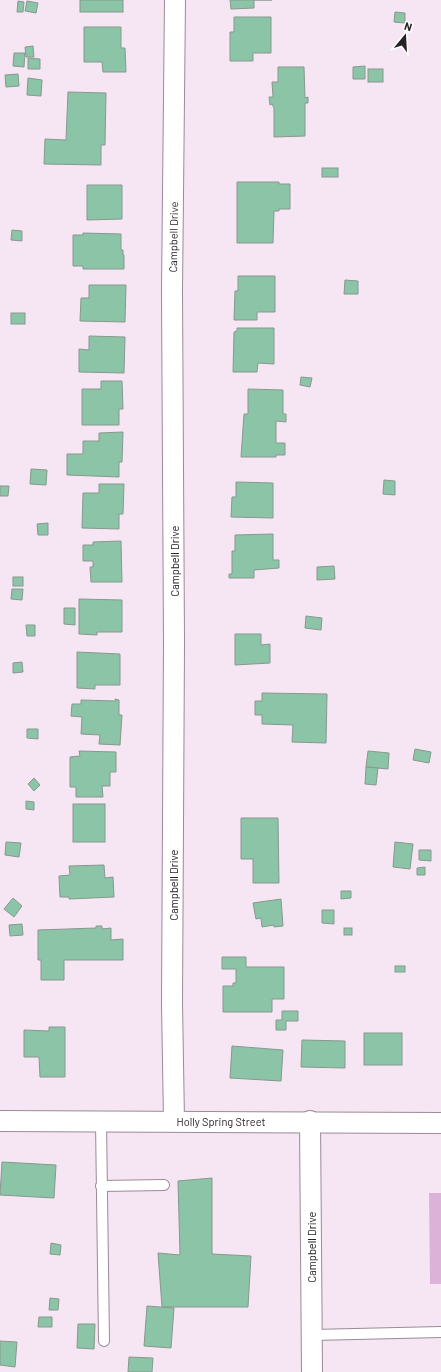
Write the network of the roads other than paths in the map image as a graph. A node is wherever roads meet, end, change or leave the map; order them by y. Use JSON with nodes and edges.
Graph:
{"nodes":[{"id":1,"x":175,"y":0,"type":"edge"},
{"id":2,"x":0,"y":1121,"type":"edge"},
{"id":3,"x":101,"y":1121,"type":"junction"},
{"id":4,"x":174,"y":1121,"type":"junction"},
{"id":5,"x":310,"y":1121,"type":"junction"},
{"id":6,"x":441,"y":1123,"type":"edge"},
{"id":7,"x":164,"y":1185,"type":"dead end"},
{"id":8,"x":102,"y":1186,"type":"junction"},
{"id":9,"x":441,"y":1332,"type":"edge"},
{"id":10,"x":312,"y":1335,"type":"junction"},
{"id":11,"x":104,"y":1341,"type":"dead end"},
{"id":12,"x":312,"y":1372,"type":"edge"}],
"edges":[{"from":1,"to":4,"type":"street","name":"Campbell Drive"},
{"from":2,"to":3,"type":"street","name":"Holly Spring Street"},
{"from":3,"to":4,"type":"street","name":"Holly Spring Street"},
{"from":3,"to":8,"type":"lane"},
{"from":4,"to":5,"type":"street","name":"Holly Spring Street"},
{"from":5,"to":6,"type":"street","name":"Holly Spring Street"},
{"from":5,"to":10,"type":"street","name":"Campbell Drive"},
{"from":7,"to":8,"type":"lane"},
{"from":8,"to":11,"type":"lane"},
{"from":9,"to":10,"type":"lane"},
{"from":10,"to":12,"type":"street","name":"Campbell Drive"}]}
